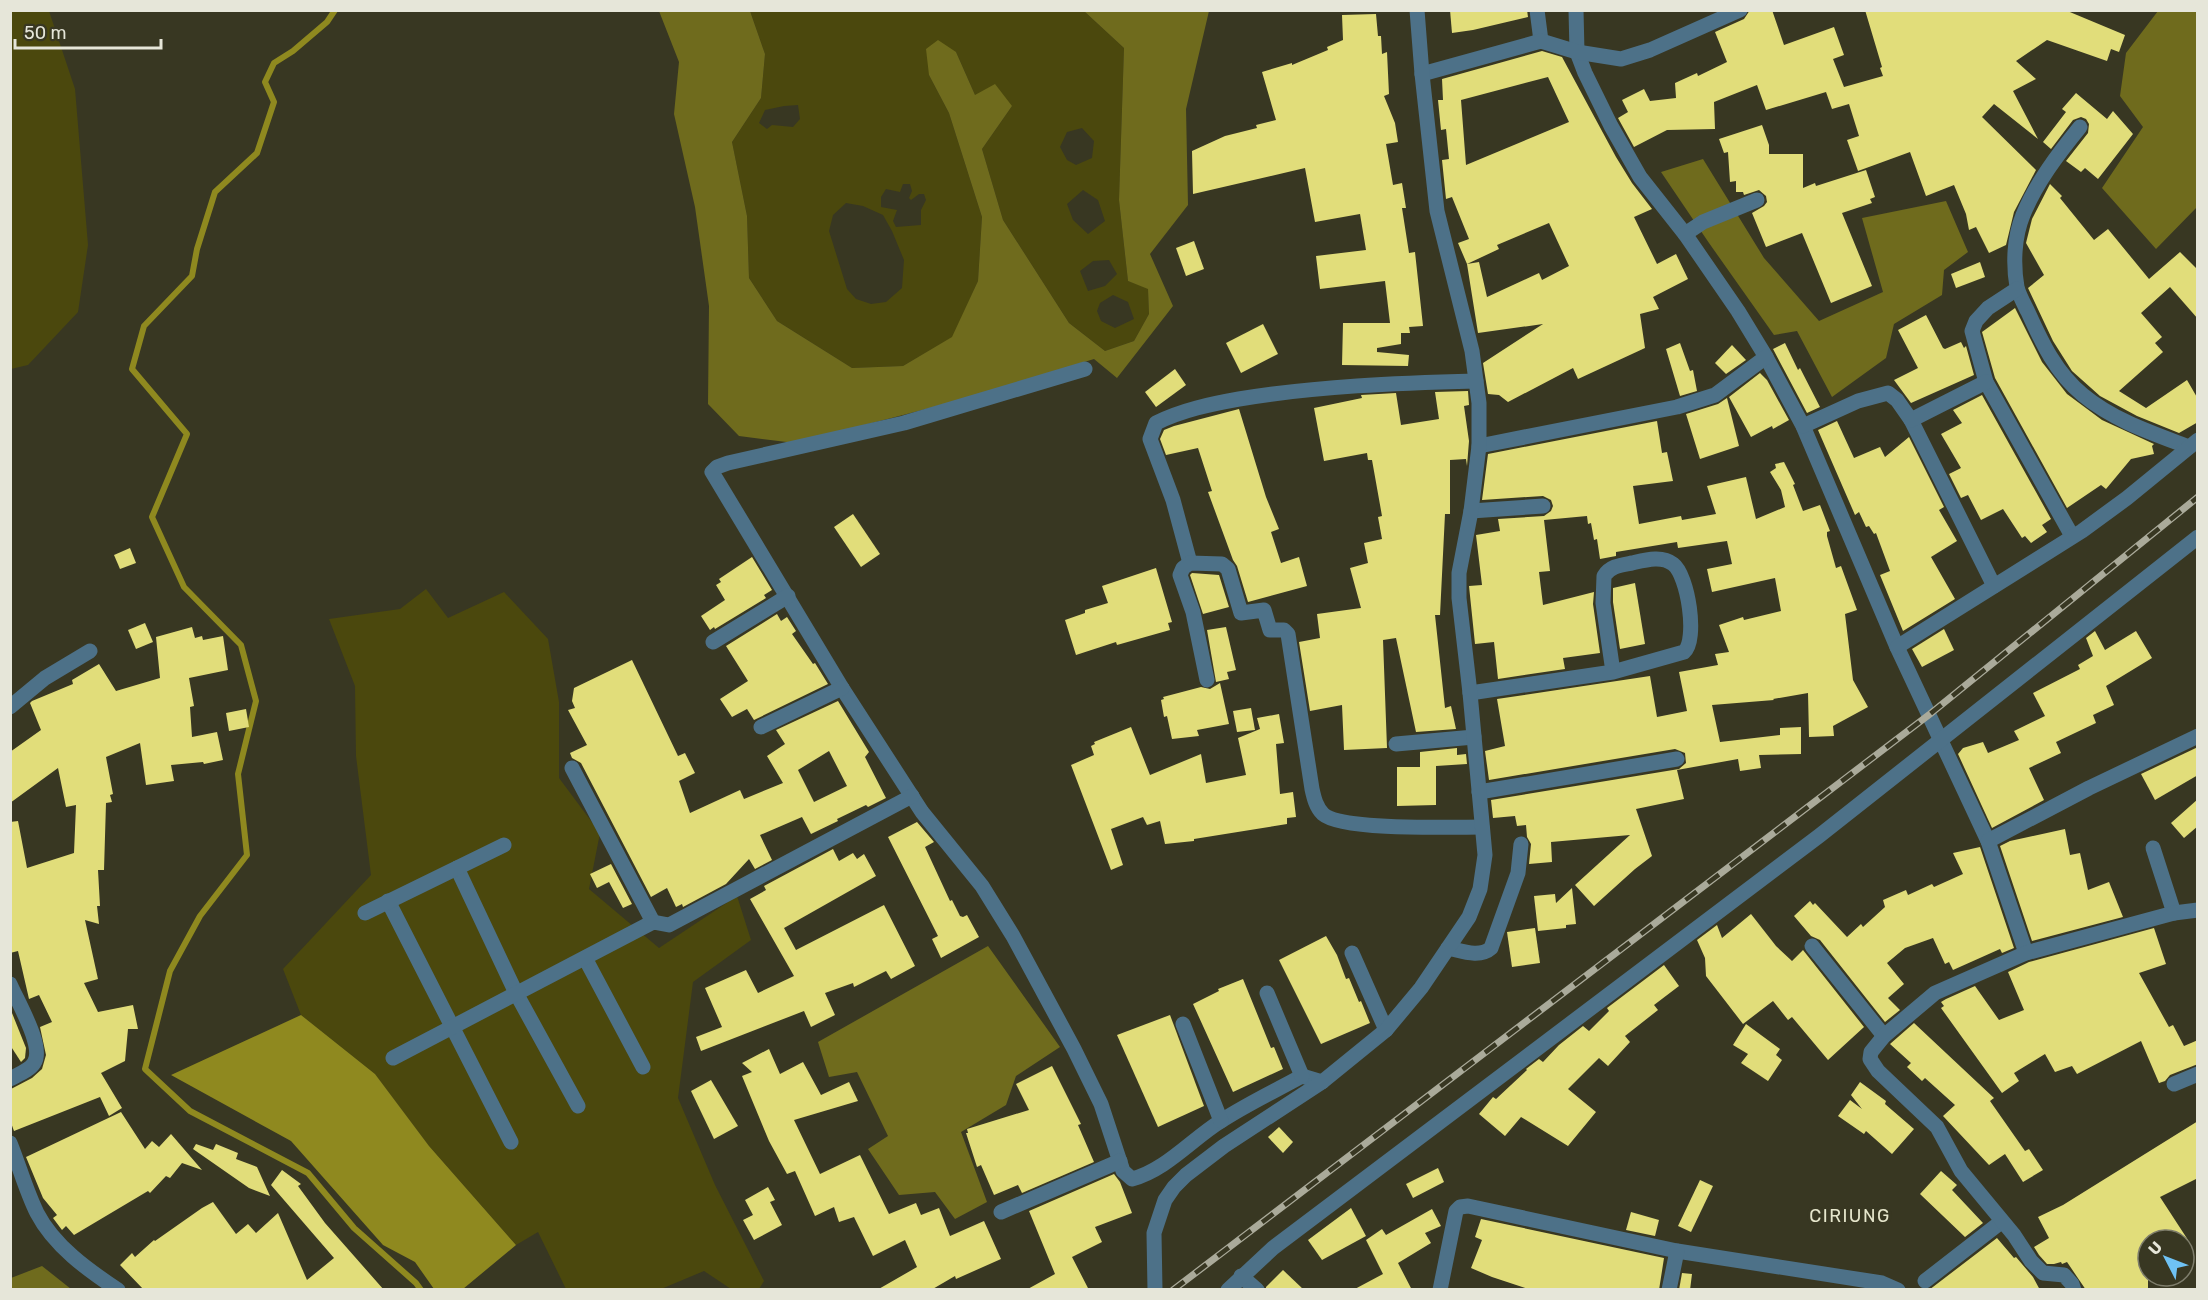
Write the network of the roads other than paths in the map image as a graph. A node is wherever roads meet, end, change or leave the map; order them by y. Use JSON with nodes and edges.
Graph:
{"nodes":[{"id":1,"x":1417,"y":10,"type":"edge"},
{"id":2,"x":1537,"y":10,"type":"edge"},
{"id":3,"x":1575,"y":10,"type":"edge"},
{"id":4,"x":1740,"y":10,"type":"edge"},
{"id":5,"x":1541,"y":40,"type":"junction"},
{"id":6,"x":1577,"y":52,"type":"junction"},
{"id":7,"x":1422,"y":74,"type":"junction"},
{"id":8,"x":2080,"y":127,"type":"dead end"},
{"id":9,"x":1757,"y":200,"type":"dead end"},
{"id":10,"x":1685,"y":234,"type":"junction"},
{"id":11,"x":2017,"y":289,"type":"junction"},
{"id":12,"x":1766,"y":357,"type":"junction"},
{"id":13,"x":1085,"y":369,"type":"dead end"},
{"id":14,"x":1476,"y":381,"type":"junction"},
{"id":15,"x":1986,"y":382,"type":"junction"},
{"id":16,"x":1911,"y":420,"type":"junction"},
{"id":17,"x":1803,"y":426,"type":"junction"},
{"id":18,"x":2193,"y":444,"type":"edge"},
{"id":19,"x":1479,"y":446,"type":"junction"},
{"id":20,"x":1543,"y":506,"type":"dead end"},
{"id":21,"x":1471,"y":511,"type":"junction"},
{"id":22,"x":2072,"y":537,"type":"junction"},
{"id":23,"x":2198,"y":537,"type":"edge"},
{"id":24,"x":1190,"y":564,"type":"junction"},
{"id":25,"x":1994,"y":586,"type":"junction"},
{"id":26,"x":788,"y":596,"type":"junction"},
{"id":27,"x":713,"y":642,"type":"dead end"},
{"id":28,"x":1897,"y":647,"type":"junction"},
{"id":29,"x":90,"y":651,"type":"dead end"},
{"id":30,"x":1613,"y":672,"type":"junction"},
{"id":31,"x":1207,"y":680,"type":"dead end"},
{"id":32,"x":842,"y":688,"type":"junction"},
{"id":33,"x":1470,"y":693,"type":"junction"},
{"id":34,"x":10,"y":707,"type":"edge"},
{"id":35,"x":762,"y":728,"type":"dead end"},
{"id":36,"x":2198,"y":736,"type":"edge"},
{"id":37,"x":1474,"y":737,"type":"junction"},
{"id":38,"x":1940,"y":740,"type":"junction"},
{"id":39,"x":1396,"y":744,"type":"dead end"},
{"id":40,"x":1677,"y":759,"type":"dead end"},
{"id":41,"x":572,"y":768,"type":"dead end"},
{"id":42,"x":1479,"y":792,"type":"junction"},
{"id":43,"x":912,"y":796,"type":"junction"},
{"id":44,"x":1482,"y":827,"type":"junction"},
{"id":45,"x":1988,"y":841,"type":"junction"},
{"id":46,"x":1521,"y":844,"type":"dead end"},
{"id":47,"x":504,"y":845,"type":"dead end"},
{"id":48,"x":2153,"y":848,"type":"dead end"},
{"id":49,"x":457,"y":868,"type":"junction"},
{"id":50,"x":388,"y":902,"type":"junction"},
{"id":51,"x":2198,"y":910,"type":"edge"},
{"id":52,"x":365,"y":913,"type":"dead end"},
{"id":53,"x":2174,"y":913,"type":"junction"},
{"id":54,"x":653,"y":922,"type":"junction"},
{"id":55,"x":1812,"y":946,"type":"dead end"},
{"id":56,"x":1448,"y":948,"type":"junction"},
{"id":57,"x":1352,"y":953,"type":"dead end"},
{"id":58,"x":2026,"y":953,"type":"junction"},
{"id":59,"x":585,"y":958,"type":"junction"},
{"id":60,"x":10,"y":984,"type":"edge"},
{"id":61,"x":516,"y":993,"type":"junction"},
{"id":62,"x":1267,"y":993,"type":"dead end"},
{"id":63,"x":1183,"y":1024,"type":"dead end"},
{"id":64,"x":452,"y":1027,"type":"junction"},
{"id":65,"x":1386,"y":1030,"type":"junction"},
{"id":66,"x":1884,"y":1036,"type":"junction"},
{"id":67,"x":393,"y":1058,"type":"dead end"},
{"id":68,"x":643,"y":1067,"type":"dead end"},
{"id":69,"x":2198,"y":1074,"type":"edge"},
{"id":70,"x":1302,"y":1076,"type":"junction"},
{"id":71,"x":10,"y":1079,"type":"edge"},
{"id":72,"x":1322,"y":1082,"type":"junction"},
{"id":73,"x":2174,"y":1084,"type":"dead end"},
{"id":74,"x":578,"y":1106,"type":"dead end"},
{"id":75,"x":1221,"y":1120,"type":"junction"},
{"id":76,"x":512,"y":1142,"type":"dead end"},
{"id":77,"x":10,"y":1143,"type":"edge"},
{"id":78,"x":1120,"y":1161,"type":"junction"},
{"id":79,"x":1001,"y":1212,"type":"dead end"},
{"id":80,"x":2001,"y":1222,"type":"junction"},
{"id":81,"x":1677,"y":1251,"type":"junction"},
{"id":82,"x":1242,"y":1276,"type":"junction"},
{"id":83,"x":1925,"y":1281,"type":"dead end"},
{"id":84,"x":118,"y":1290,"type":"edge"},
{"id":85,"x":1155,"y":1290,"type":"edge"},
{"id":86,"x":1228,"y":1290,"type":"edge"},
{"id":87,"x":1257,"y":1290,"type":"edge"},
{"id":88,"x":1440,"y":1290,"type":"edge"},
{"id":89,"x":1669,"y":1290,"type":"edge"},
{"id":90,"x":1898,"y":1290,"type":"edge"},
{"id":91,"x":2074,"y":1290,"type":"edge"}],
"edges":[{"from":1,"to":7,"type":"street"},
{"from":2,"to":5,"type":"street"},
{"from":3,"to":6,"type":"street"},
{"from":4,"to":6,"type":"street"},
{"from":5,"to":6,"type":"street"},
{"from":5,"to":7,"type":"street"},
{"from":6,"to":10,"type":"street"},
{"from":7,"to":14,"type":"street"},
{"from":8,"to":11,"type":"street"},
{"from":9,"to":10,"type":"street"},
{"from":10,"to":12,"type":"street"},
{"from":11,"to":15,"type":"street"},
{"from":11,"to":18,"type":"street"},
{"from":12,"to":17,"type":"street"},
{"from":12,"to":19,"type":"street"},
{"from":13,"to":26,"type":"street"},
{"from":14,"to":19,"type":"street"},
{"from":14,"to":24,"type":"street"},
{"from":15,"to":16,"type":"street"},
{"from":15,"to":22,"type":"street"},
{"from":16,"to":17,"type":"street"},
{"from":16,"to":25,"type":"street"},
{"from":17,"to":28,"type":"street"},
{"from":18,"to":22,"type":"street"},
{"from":19,"to":21,"type":"street"},
{"from":20,"to":21,"type":"street"},
{"from":21,"to":33,"type":"street"},
{"from":22,"to":25,"type":"street"},
{"from":23,"to":38,"type":"street"},
{"from":24,"to":31,"type":"street"},
{"from":24,"to":44,"type":"street"},
{"from":25,"to":28,"type":"street"},
{"from":26,"to":27,"type":"street"},
{"from":26,"to":32,"type":"street"},
{"from":28,"to":38,"type":"street"},
{"from":29,"to":34,"type":"street"},
{"from":30,"to":30,"type":"street"},
{"from":30,"to":33,"type":"street"},
{"from":32,"to":35,"type":"street"},
{"from":32,"to":43,"type":"street"},
{"from":33,"to":37,"type":"street"},
{"from":36,"to":45,"type":"street"},
{"from":37,"to":39,"type":"street"},
{"from":37,"to":42,"type":"street"},
{"from":38,"to":45,"type":"street"},
{"from":38,"to":82,"type":"street"},
{"from":40,"to":42,"type":"street"},
{"from":41,"to":54,"type":"street"},
{"from":42,"to":44,"type":"street"},
{"from":43,"to":54,"type":"street"},
{"from":43,"to":78,"type":"street"},
{"from":44,"to":56,"type":"street"},
{"from":45,"to":58,"type":"street"},
{"from":46,"to":56,"type":"street"},
{"from":47,"to":49,"type":"street"},
{"from":48,"to":53,"type":"street"},
{"from":49,"to":50,"type":"street"},
{"from":49,"to":61,"type":"street"},
{"from":50,"to":52,"type":"street"},
{"from":50,"to":64,"type":"street"},
{"from":51,"to":53,"type":"street"},
{"from":53,"to":58,"type":"street"},
{"from":54,"to":59,"type":"street"},
{"from":55,"to":66,"type":"street"},
{"from":56,"to":65,"type":"street"},
{"from":57,"to":65,"type":"street"},
{"from":58,"to":66,"type":"street"},
{"from":59,"to":61,"type":"street"},
{"from":59,"to":68,"type":"street"},
{"from":60,"to":71,"type":"street"},
{"from":61,"to":64,"type":"street"},
{"from":61,"to":74,"type":"street"},
{"from":62,"to":70,"type":"street"},
{"from":63,"to":75,"type":"street"},
{"from":64,"to":67,"type":"street"},
{"from":64,"to":76,"type":"street"},
{"from":65,"to":72,"type":"street"},
{"from":66,"to":80,"type":"street"},
{"from":69,"to":73,"type":"street"},
{"from":70,"to":72,"type":"street"},
{"from":70,"to":75,"type":"street"},
{"from":72,"to":85,"type":"street"},
{"from":75,"to":78,"type":"street"},
{"from":77,"to":84,"type":"street"},
{"from":78,"to":79,"type":"street"},
{"from":80,"to":83,"type":"street"},
{"from":80,"to":91,"type":"street"},
{"from":81,"to":88,"type":"street"},
{"from":81,"to":89,"type":"street"},
{"from":81,"to":90,"type":"street"},
{"from":82,"to":86,"type":"street"},
{"from":82,"to":87,"type":"street"}]}
